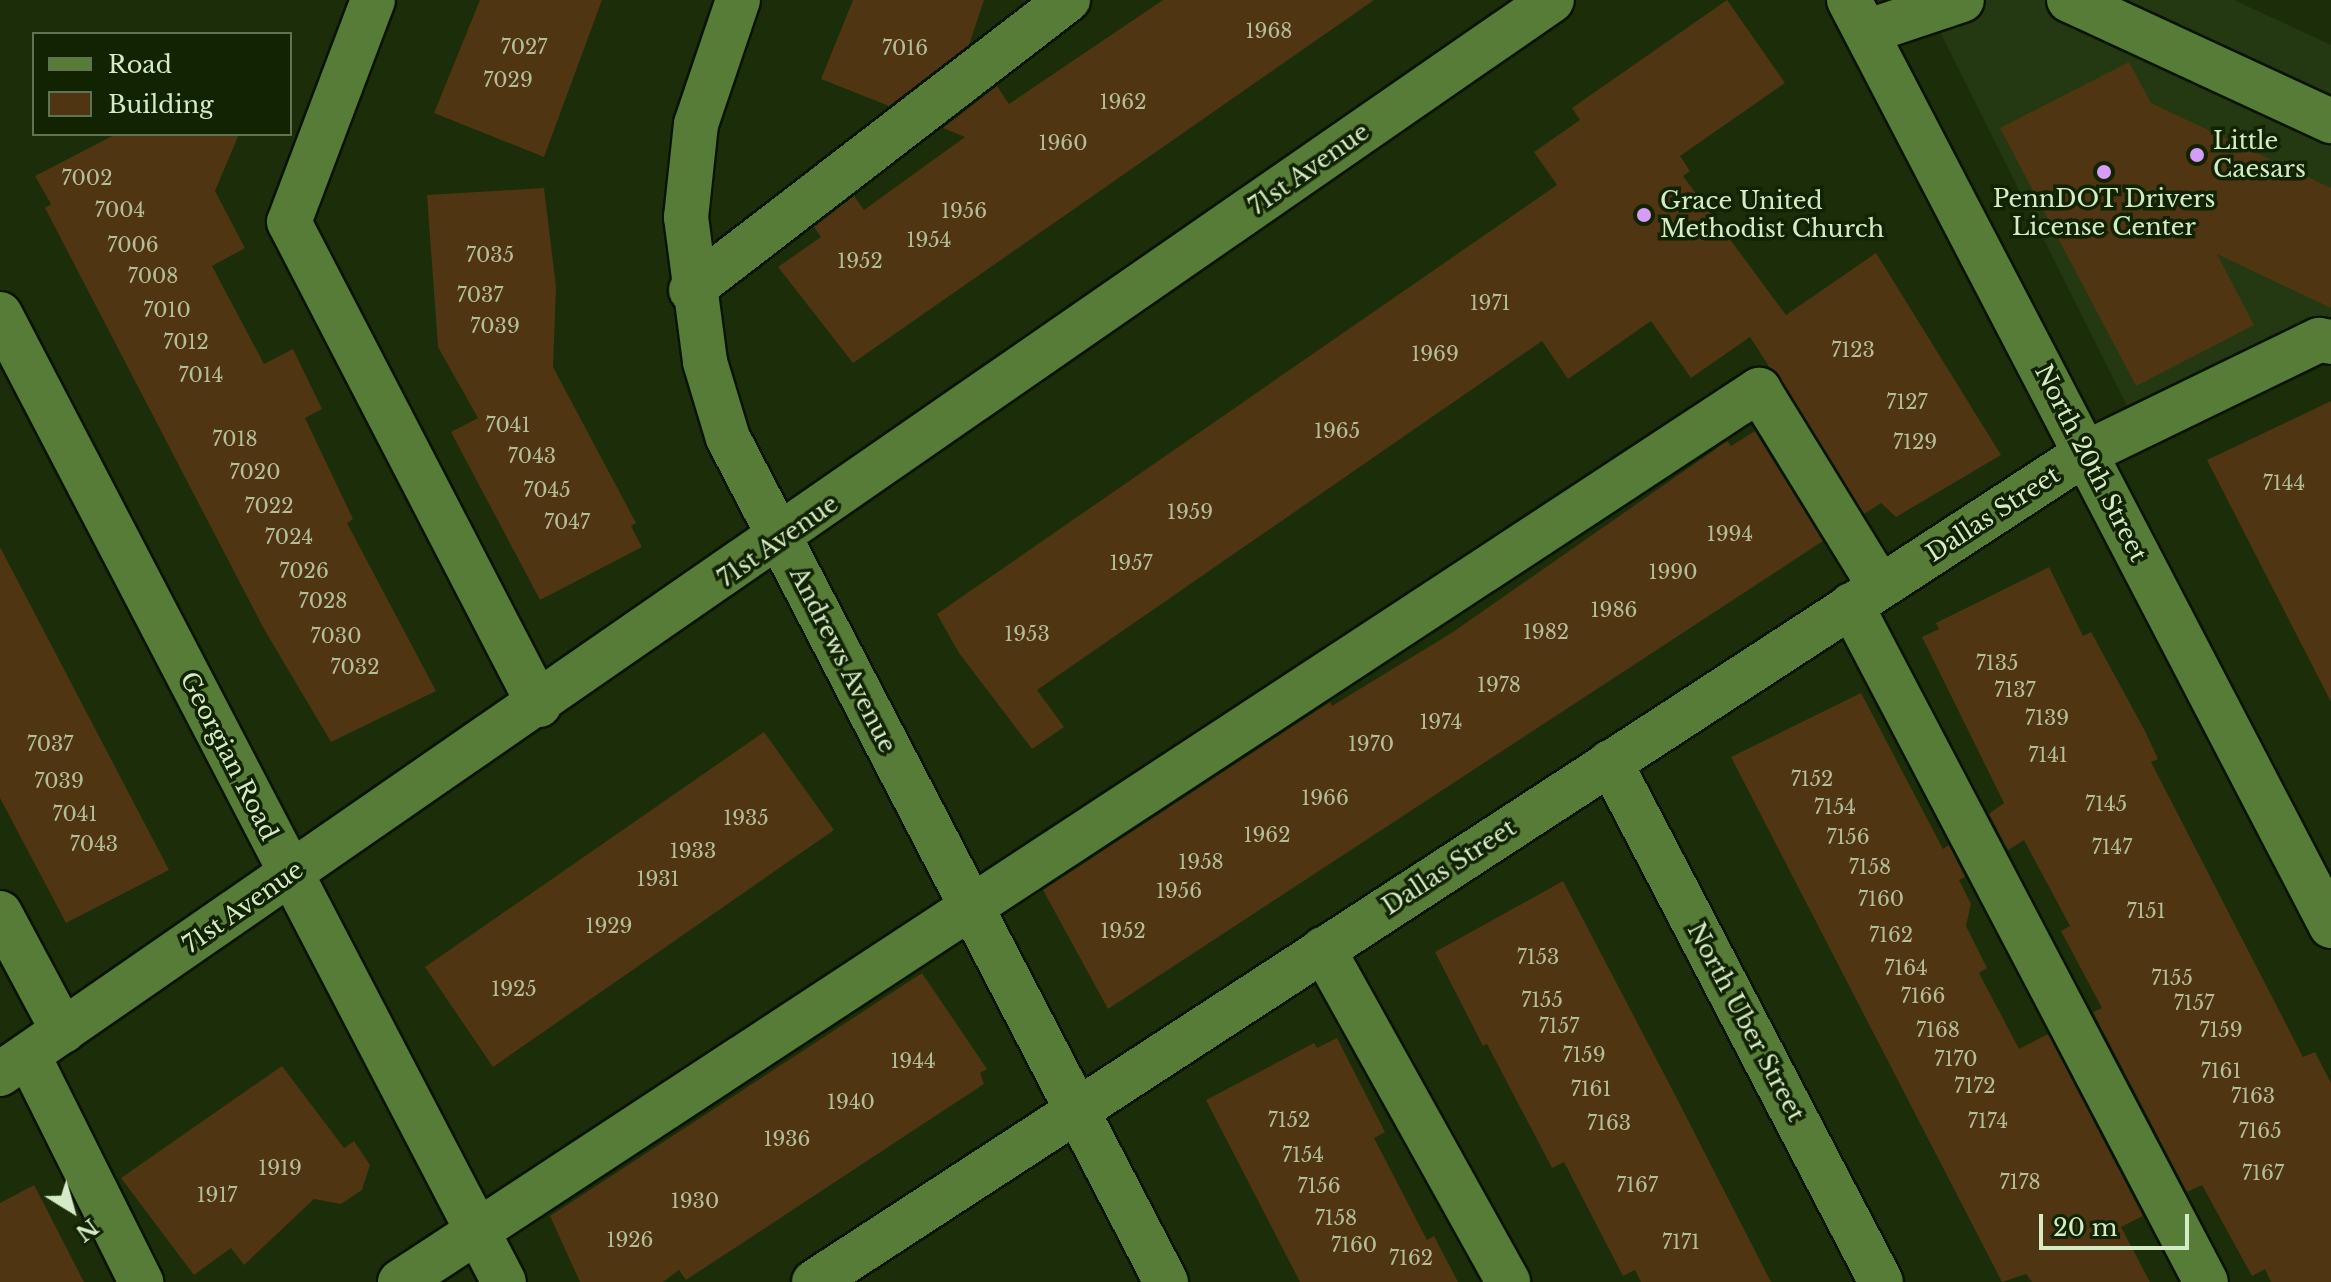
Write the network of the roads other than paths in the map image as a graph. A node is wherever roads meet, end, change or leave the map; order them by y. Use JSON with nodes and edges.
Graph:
{"nodes":[{"id":1,"x":373,"y":0,"type":"edge"},
{"id":2,"x":738,"y":0,"type":"edge"},
{"id":3,"x":1068,"y":0,"type":"edge"},
{"id":4,"x":1552,"y":0,"type":"edge"},
{"id":5,"x":1962,"y":0,"type":"edge"},
{"id":6,"x":2069,"y":0,"type":"edge"},
{"id":7,"x":2137,"y":14,"type":"edge"},
{"id":8,"x":1858,"y":16,"type":"edge"},
{"id":9,"x":2331,"y":121,"type":"edge"},
{"id":10,"x":691,"y":290,"type":"junction"},
{"id":11,"x":0,"y":314,"type":"edge"},
{"id":12,"x":2331,"y":342,"type":"edge"},
{"id":13,"x":2086,"y":453,"type":"junction"},
{"id":14,"x":780,"y":539,"type":"junction"},
{"id":15,"x":1865,"y":596,"type":"junction"},
{"id":16,"x":539,"y":705,"type":"junction"},
{"id":17,"x":1610,"y":762,"type":"junction"},
{"id":18,"x":291,"y":874,"type":"junction"},
{"id":19,"x":972,"y":908,"type":"junction"},
{"id":20,"x":0,"y":913,"type":"edge"},
{"id":21,"x":2331,"y":926,"type":"edge"},
{"id":22,"x":1323,"y":949,"type":"junction"},
{"id":23,"x":63,"y":1031,"type":"junction"},
{"id":24,"x":14,"y":1065,"type":"edge"},
{"id":25,"x":1077,"y":1109,"type":"junction"},
{"id":26,"x":477,"y":1230,"type":"junction"},
{"id":27,"x":818,"y":1281,"type":"edge"},
{"id":28,"x":141,"y":1282,"type":"edge"},
{"id":29,"x":400,"y":1282,"type":"edge"},
{"id":30,"x":504,"y":1282,"type":"edge"},
{"id":31,"x":1166,"y":1282,"type":"edge"},
{"id":32,"x":1508,"y":1282,"type":"edge"},
{"id":33,"x":1881,"y":1282,"type":"edge"},
{"id":34,"x":2206,"y":1282,"type":"edge"}],
"edges":[{"from":1,"to":16,"type":"street"},
{"from":2,"to":10,"type":"street","name":"Andrews Avenue"},
{"from":3,"to":10,"type":"street"},
{"from":4,"to":14,"type":"street","name":"71st Avenue"},
{"from":5,"to":8,"type":"street"},
{"from":6,"to":7,"type":"street"},
{"from":7,"to":9,"type":"street"},
{"from":8,"to":13,"type":"street","name":"North 20th Street"},
{"from":10,"to":14,"type":"street","name":"Andrews Avenue"},
{"from":11,"to":18,"type":"street","name":"Georgian Road"},
{"from":12,"to":13,"type":"street","name":"Dallas Street"},
{"from":13,"to":15,"type":"street","name":"Dallas Street"},
{"from":13,"to":21,"type":"street","name":"North 20th Street"},
{"from":14,"to":16,"type":"street","name":"71st Avenue"},
{"from":14,"to":19,"type":"street","name":"Andrews Avenue"},
{"from":15,"to":17,"type":"street","name":"Dallas Street"},
{"from":15,"to":19,"type":"street"},
{"from":15,"to":34,"type":"street"},
{"from":16,"to":18,"type":"street","name":"71st Avenue"},
{"from":17,"to":22,"type":"street","name":"Dallas Street"},
{"from":17,"to":33,"type":"street","name":"North Uber Street"},
{"from":18,"to":23,"type":"street","name":"71st Avenue"},
{"from":18,"to":26,"type":"street","name":"Georgian Road"},
{"from":19,"to":25,"type":"street","name":"Andrews Avenue"},
{"from":19,"to":26,"type":"street"},
{"from":20,"to":23,"type":"street"},
{"from":22,"to":25,"type":"street","name":"Dallas Street"},
{"from":22,"to":32,"type":"street"},
{"from":23,"to":24,"type":"street","name":"71st Avenue"},
{"from":24,"to":28,"type":"street"},
{"from":25,"to":27,"type":"street","name":"Dallas Street"},
{"from":25,"to":31,"type":"street","name":"Andrews Avenue"},
{"from":26,"to":29,"type":"street"},
{"from":26,"to":30,"type":"street","name":"Georgian Road"}]}
